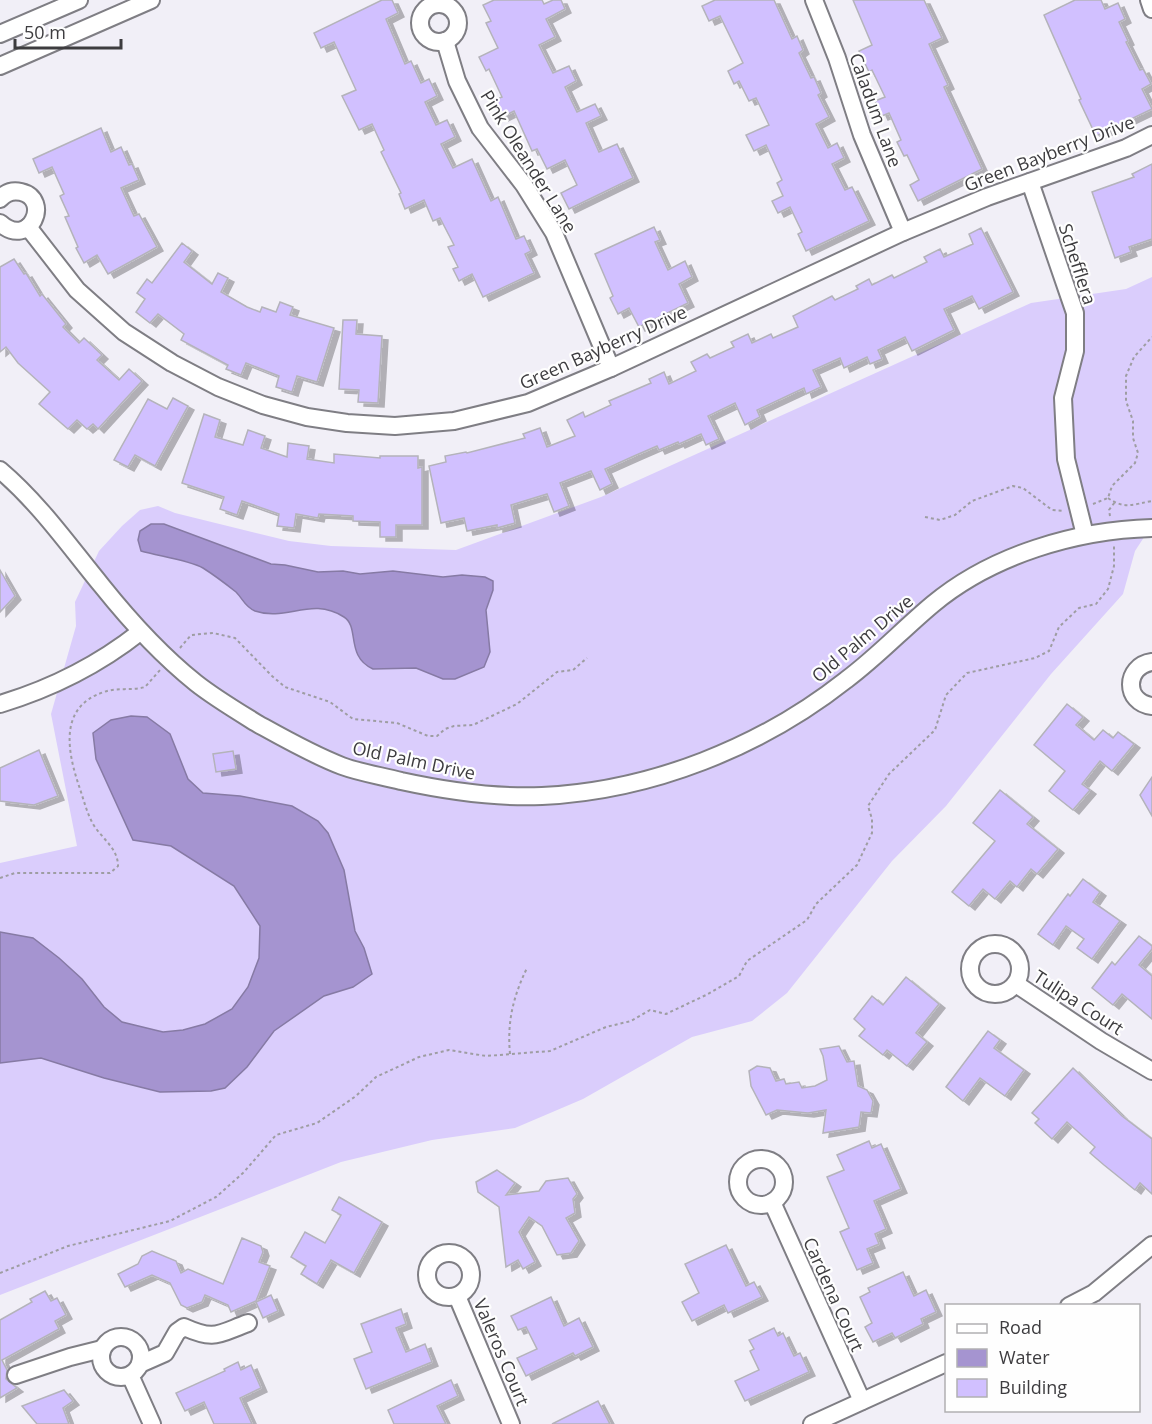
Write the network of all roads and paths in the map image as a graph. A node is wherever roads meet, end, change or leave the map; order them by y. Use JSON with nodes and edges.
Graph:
{"nodes":[{"id":1,"x":79,"y":0,"type":"edge"},
{"id":2,"x":151,"y":0,"type":"edge"},
{"id":3,"x":814,"y":0,"type":"edge"},
{"id":4,"x":1149,"y":0,"type":"edge"},
{"id":5,"x":1152,"y":9,"type":"edge"},
{"id":6,"x":0,"y":34,"type":"edge"},
{"id":7,"x":445,"y":41,"type":"dead end"},
{"id":8,"x":0,"y":66,"type":"edge"},
{"id":9,"x":1152,"y":135,"type":"edge"},
{"id":10,"x":1030,"y":182,"type":"junction"},
{"id":11,"x":0,"y":200,"type":"edge"},
{"id":12,"x":0,"y":223,"type":"edge"},
{"id":13,"x":28,"y":227,"type":"junction"},
{"id":14,"x":903,"y":232,"type":"junction"},
{"id":15,"x":1152,"y":337,"type":"edge"},
{"id":16,"x":611,"y":368,"type":"junction"},
{"id":17,"x":0,"y":470,"type":"edge"},
{"id":18,"x":1108,"y":498,"type":"junction"},
{"id":19,"x":1152,"y":501,"type":"edge"},
{"id":20,"x":1115,"y":502,"type":"junction"},
{"id":21,"x":1078,"y":508,"type":"junction"},
{"id":22,"x":925,"y":517,"type":"dead end"},
{"id":23,"x":1152,"y":528,"type":"edge"},
{"id":24,"x":1112,"y":531,"type":"junction"},
{"id":25,"x":1085,"y":535,"type":"junction"},
{"id":26,"x":141,"y":632,"type":"junction"},
{"id":27,"x":587,"y":658,"type":"dead end"},
{"id":28,"x":170,"y":659,"type":"junction"},
{"id":29,"x":1152,"y":662,"type":"edge"},
{"id":30,"x":0,"y":704,"type":"edge"},
{"id":31,"x":1152,"y":706,"type":"edge"},
{"id":32,"x":0,"y":878,"type":"edge"},
{"id":33,"x":527,"y":968,"type":"dead end"},
{"id":34,"x":1016,"y":984,"type":"dead end"},
{"id":35,"x":510,"y":1054,"type":"junction"},
{"id":36,"x":1152,"y":1071,"type":"edge"},
{"id":37,"x":772,"y":1202,"type":"dead end"},
{"id":38,"x":1152,"y":1245,"type":"edge"},
{"id":39,"x":0,"y":1273,"type":"edge"},
{"id":40,"x":457,"y":1296,"type":"dead end"},
{"id":41,"x":1071,"y":1304,"type":"edge"},
{"id":42,"x":248,"y":1323,"type":"dead end"},
{"id":43,"x":102,"y":1350,"type":"junction"},
{"id":44,"x":945,"y":1363,"type":"edge"},
{"id":45,"x":135,"y":1369,"type":"junction"},
{"id":46,"x":16,"y":1375,"type":"dead end"},
{"id":47,"x":862,"y":1401,"type":"junction"},
{"id":48,"x":152,"y":1424,"type":"edge"},
{"id":49,"x":511,"y":1424,"type":"edge"},
{"id":50,"x":812,"y":1424,"type":"edge"}],
"edges":[{"from":1,"to":6,"type":"street"},
{"from":2,"to":8,"type":"street"},
{"from":3,"to":14,"type":"street","name":"Caladum Lane"},
{"from":4,"to":5,"type":"street"},
{"from":7,"to":16,"type":"street","name":"Pink Oleander Lane"},
{"from":9,"to":10,"type":"street","name":"Green Bayberry Drive"},
{"from":10,"to":14,"type":"street","name":"Green Bayberry Drive"},
{"from":10,"to":21,"type":"street","name":"Schefflera"},
{"from":11,"to":13,"type":"street"},
{"from":12,"to":13,"type":"street"},
{"from":13,"to":16,"type":"street","name":"Green Bayberry Drive"},
{"from":14,"to":16,"type":"street","name":"Green Bayberry Drive"},
{"from":15,"to":18,"type":"path"},
{"from":17,"to":26,"type":"street","name":"Old Palm Drive"},
{"from":18,"to":20,"type":"path"},
{"from":18,"to":21,"type":"path"},
{"from":19,"to":20,"type":"path"},
{"from":20,"to":24,"type":"path"},
{"from":21,"to":22,"type":"path"},
{"from":21,"to":25,"type":"street","name":"Schefflera"},
{"from":23,"to":24,"type":"street","name":"Old Palm Drive"},
{"from":24,"to":25,"type":"street","name":"Old Palm Drive"},
{"from":24,"to":35,"type":"path"},
{"from":25,"to":28,"type":"street","name":"Old Palm Drive"},
{"from":26,"to":28,"type":"street","name":"Old Palm Drive"},
{"from":26,"to":30,"type":"street"},
{"from":27,"to":28,"type":"path"},
{"from":28,"to":32,"type":"path"},
{"from":29,"to":31,"type":"street"},
{"from":33,"to":35,"type":"path"},
{"from":34,"to":36,"type":"street","name":"Tulipa Court"},
{"from":35,"to":39,"type":"path"},
{"from":37,"to":47,"type":"street","name":"Cardena Court"},
{"from":38,"to":41,"type":"street"},
{"from":40,"to":49,"type":"street","name":"Valeros Court"},
{"from":42,"to":45,"type":"street"},
{"from":43,"to":45,"type":"street"},
{"from":43,"to":45,"type":"street"},
{"from":43,"to":46,"type":"street"},
{"from":44,"to":47,"type":"street"},
{"from":45,"to":48,"type":"street"},
{"from":47,"to":50,"type":"street"}]}
